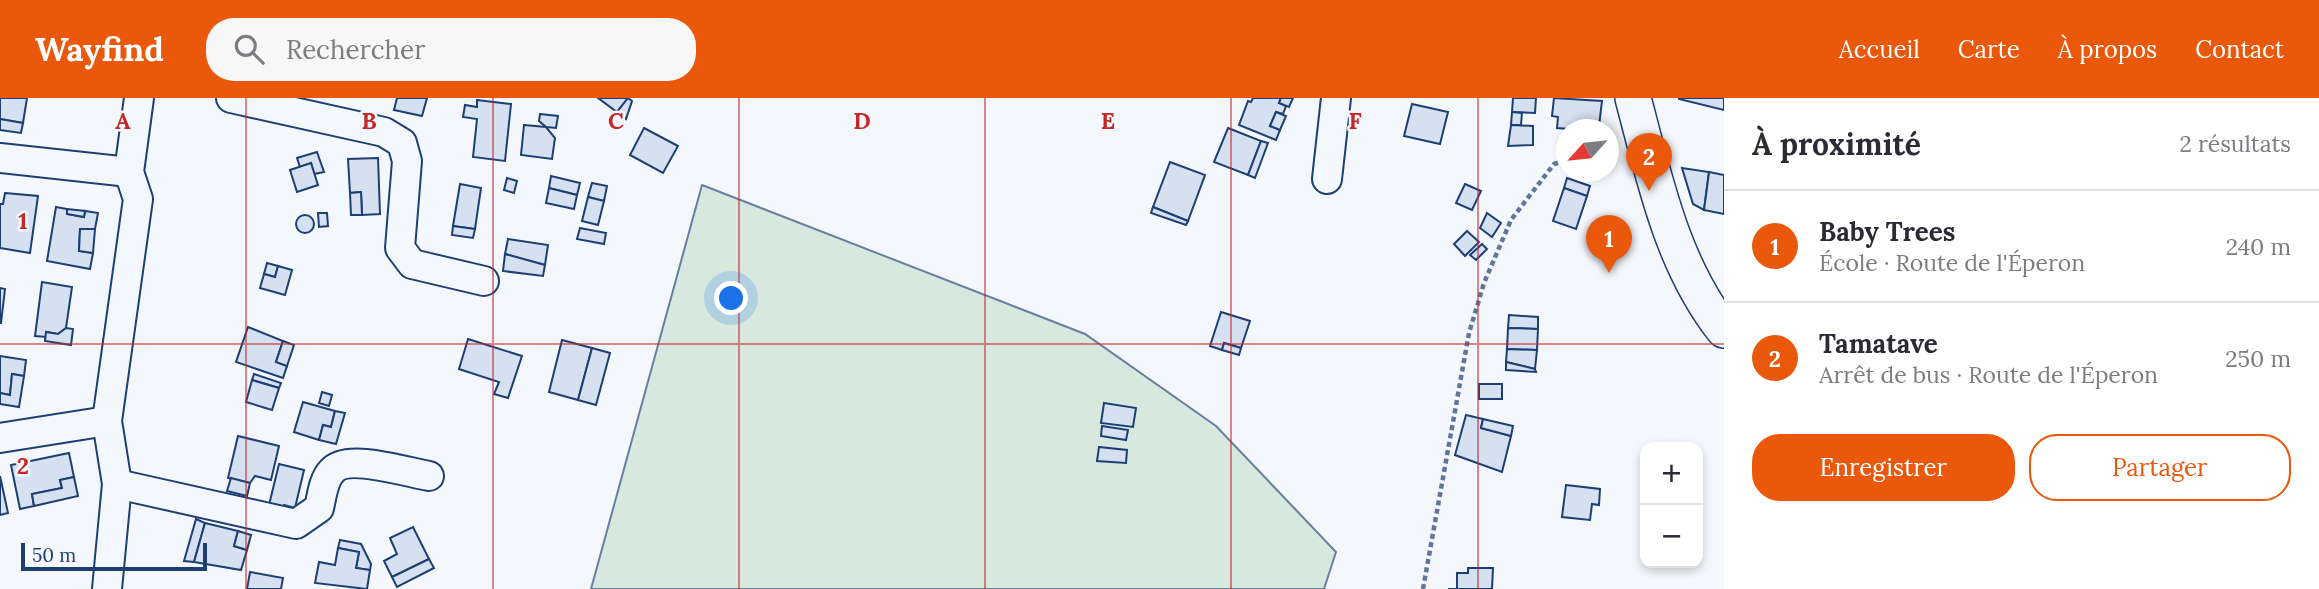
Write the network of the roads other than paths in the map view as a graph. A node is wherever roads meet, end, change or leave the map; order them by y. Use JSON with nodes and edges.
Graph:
{"nodes":[{"id":1,"x":139,"y":98,"type":"edge"},
{"id":2,"x":234,"y":98,"type":"edge"},
{"id":3,"x":1336,"y":98,"type":"edge"},
{"id":4,"x":1633,"y":98,"type":"edge"},
{"id":5,"x":0,"y":158,"type":"edge"},
{"id":6,"x":129,"y":172,"type":"junction"},
{"id":7,"x":1327,"y":179,"type":"dead end"},
{"id":8,"x":484,"y":281,"type":"dead end"},
{"id":9,"x":1724,"y":330,"type":"edge"},
{"id":10,"x":107,"y":421,"type":"junction"},
{"id":11,"x":0,"y":438,"type":"edge"},
{"id":12,"x":429,"y":476,"type":"dead end"},
{"id":13,"x":117,"y":484,"type":"junction"},
{"id":14,"x":107,"y":589,"type":"edge"}],
"edges":[{"from":1,"to":6,"type":"street"},
{"from":2,"to":8,"type":"street"},
{"from":3,"to":7,"type":"street"},
{"from":4,"to":9,"type":"main road"},
{"from":5,"to":6,"type":"street"},
{"from":6,"to":10,"type":"street"},
{"from":10,"to":11,"type":"street"},
{"from":10,"to":13,"type":"street"},
{"from":12,"to":13,"type":"street"},
{"from":13,"to":14,"type":"street"}]}
